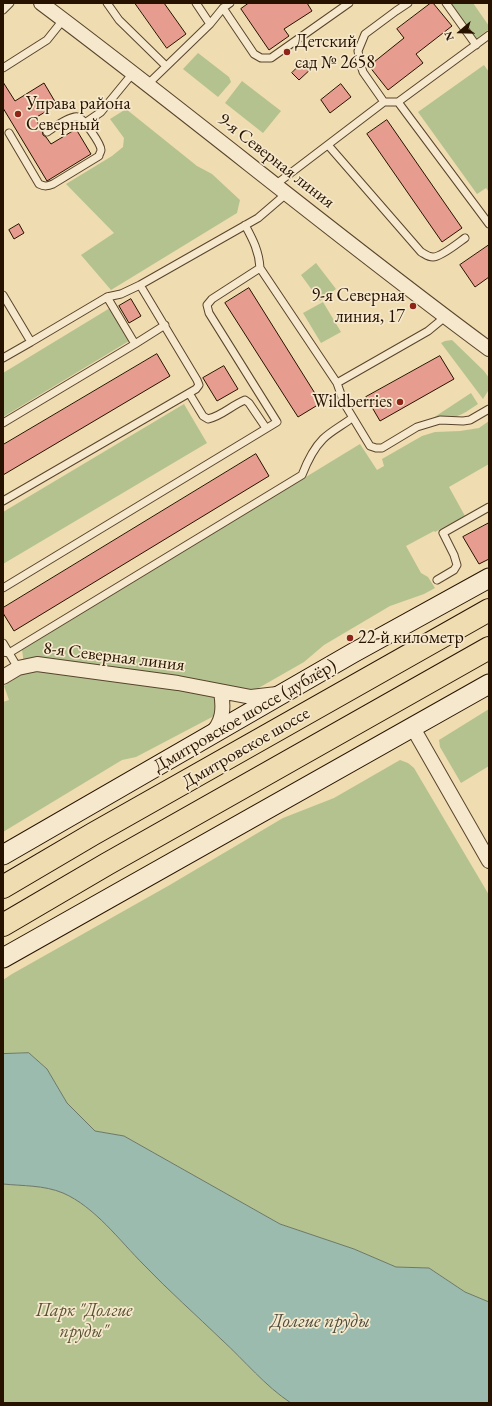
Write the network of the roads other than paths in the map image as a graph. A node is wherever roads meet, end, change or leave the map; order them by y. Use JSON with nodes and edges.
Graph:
{"nodes":[{"id":1,"x":10,"y":3,"type":"edge"},
{"id":2,"x":40,"y":3,"type":"edge"},
{"id":3,"x":107,"y":3,"type":"edge"},
{"id":4,"x":196,"y":3,"type":"edge"},
{"id":5,"x":230,"y":3,"type":"edge"},
{"id":6,"x":349,"y":3,"type":"edge"},
{"id":7,"x":408,"y":3,"type":"edge"},
{"id":8,"x":446,"y":3,"type":"edge"},
{"id":9,"x":223,"y":8,"type":"junction"},
{"id":10,"x":3,"y":10,"type":"edge"},
{"id":11,"x":64,"y":20,"type":"junction"},
{"id":12,"x":210,"y":24,"type":"junction"},
{"id":13,"x":489,"y":35,"type":"edge"},
{"id":14,"x":476,"y":45,"type":"junction"},
{"id":15,"x":166,"y":66,"type":"junction"},
{"id":16,"x":3,"y":68,"type":"edge"},
{"id":17,"x":133,"y":73,"type":"junction"},
{"id":18,"x":148,"y":85,"type":"junction"},
{"id":19,"x":384,"y":102,"type":"junction"},
{"id":20,"x":398,"y":102,"type":"junction"},
{"id":21,"x":85,"y":123,"type":"junction"},
{"id":22,"x":47,"y":132,"type":"dead end"},
{"id":23,"x":8,"y":133,"type":"dead end"},
{"id":24,"x":328,"y":145,"type":"junction"},
{"id":25,"x":274,"y":186,"type":"junction"},
{"id":26,"x":286,"y":194,"type":"junction"},
{"id":27,"x":489,"y":224,"type":"edge"},
{"id":28,"x":245,"y":225,"type":"junction"},
{"id":29,"x":466,"y":238,"type":"dead end"},
{"id":30,"x":260,"y":268,"type":"junction"},
{"id":31,"x":140,"y":285,"type":"junction"},
{"id":32,"x":3,"y":295,"type":"edge"},
{"id":33,"x":107,"y":297,"type":"junction"},
{"id":34,"x":445,"y":317,"type":"junction"},
{"id":35,"x":165,"y":325,"type":"junction"},
{"id":36,"x":31,"y":342,"type":"junction"},
{"id":37,"x":135,"y":344,"type":"junction"},
{"id":38,"x":489,"y":350,"type":"edge"},
{"id":39,"x":3,"y":358,"type":"edge"},
{"id":40,"x":338,"y":384,"type":"junction"},
{"id":41,"x":189,"y":393,"type":"junction"},
{"id":42,"x":489,"y":409,"type":"edge"},
{"id":43,"x":352,"y":418,"type":"junction"},
{"id":44,"x":3,"y":423,"type":"edge"},
{"id":45,"x":266,"y":428,"type":"junction"},
{"id":46,"x":3,"y":501,"type":"edge"},
{"id":47,"x":489,"y":507,"type":"edge"},
{"id":48,"x":489,"y":578,"type":"edge"},
{"id":49,"x":437,"y":580,"type":"dead end"},
{"id":50,"x":3,"y":588,"type":"edge"},
{"id":51,"x":489,"y":610,"type":"edge"},
{"id":52,"x":3,"y":643,"type":"edge"},
{"id":53,"x":6,"y":652,"type":"edge"},
{"id":54,"x":481,"y":652,"type":"edge"},
{"id":55,"x":18,"y":668,"type":"junction"},
{"id":56,"x":3,"y":677,"type":"edge"},
{"id":57,"x":489,"y":684,"type":"edge"},
{"id":58,"x":221,"y":692,"type":"junction"},
{"id":59,"x":286,"y":693,"type":"junction"},
{"id":60,"x":413,"y":728,"type":"junction"},
{"id":61,"x":208,"y":738,"type":"junction"},
{"id":62,"x":3,"y":856,"type":"edge"},
{"id":63,"x":489,"y":861,"type":"edge"},
{"id":64,"x":3,"y":887,"type":"edge"},
{"id":65,"x":3,"y":924,"type":"edge"},
{"id":66,"x":3,"y":958,"type":"edge"}],
"edges":[{"from":1,"to":10,"type":"lane"},
{"from":2,"to":11,"type":"street","name":"9-я Северная линия"},
{"from":3,"to":15,"type":"lane"},
{"from":4,"to":12,"type":"lane"},
{"from":5,"to":9,"type":"lane"},
{"from":6,"to":9,"type":"lane"},
{"from":7,"to":19,"type":"lane"},
{"from":8,"to":14,"type":"lane"},
{"from":9,"to":12,"type":"lane"},
{"from":11,"to":16,"type":"lane"},
{"from":11,"to":17,"type":"street","name":"9-я Северная линия"},
{"from":12,"to":15,"type":"lane"},
{"from":13,"to":14,"type":"lane"},
{"from":14,"to":20,"type":"lane"},
{"from":15,"to":18,"type":"lane"},
{"from":17,"to":18,"type":"street","name":"9-я Северная линия"},
{"from":17,"to":21,"type":"lane"},
{"from":18,"to":25,"type":"street","name":"9-я Северная линия"},
{"from":19,"to":20,"type":"lane"},
{"from":19,"to":24,"type":"lane"},
{"from":20,"to":27,"type":"lane"},
{"from":21,"to":22,"type":"lane"},
{"from":21,"to":23,"type":"lane"},
{"from":24,"to":25,"type":"lane"},
{"from":24,"to":29,"type":"lane"},
{"from":25,"to":26,"type":"street","name":"9-я Северная линия"},
{"from":26,"to":28,"type":"lane"},
{"from":26,"to":34,"type":"street","name":"9-я Северная линия"},
{"from":28,"to":30,"type":"lane"},
{"from":28,"to":31,"type":"lane"},
{"from":30,"to":40,"type":"lane"},
{"from":30,"to":45,"type":"lane"},
{"from":31,"to":33,"type":"lane"},
{"from":31,"to":35,"type":"lane"},
{"from":32,"to":36,"type":"lane"},
{"from":33,"to":36,"type":"lane"},
{"from":33,"to":37,"type":"lane"},
{"from":34,"to":38,"type":"street","name":"9-я Северная линия"},
{"from":34,"to":40,"type":"lane"},
{"from":35,"to":37,"type":"lane"},
{"from":35,"to":41,"type":"lane"},
{"from":36,"to":39,"type":"lane"},
{"from":37,"to":44,"type":"lane"},
{"from":40,"to":43,"type":"lane"},
{"from":41,"to":45,"type":"lane"},
{"from":41,"to":46,"type":"lane"},
{"from":42,"to":43,"type":"lane"},
{"from":43,"to":53,"type":"lane"},
{"from":45,"to":50,"type":"lane"},
{"from":47,"to":49,"type":"lane"},
{"from":48,"to":59,"type":"street","name":"Дмитровское шоссе (дублёр)"},
{"from":51,"to":64,"type":"highway","name":"Дмитровское шоссе"},
{"from":52,"to":53,"type":"lane"},
{"from":53,"to":55,"type":"lane"},
{"from":54,"to":65,"type":"highway","name":"Дмитровское шоссе"},
{"from":55,"to":56,"type":"street","name":"8-я Северная линия"},
{"from":55,"to":58,"type":"street","name":"8-я Северная линия"},
{"from":57,"to":60,"type":"street"},
{"from":58,"to":59,"type":"street","name":"8-я Северная линия"},
{"from":58,"to":61,"type":"street"},
{"from":59,"to":61,"type":"street","name":"Дмитровское шоссе (дублёр)"},
{"from":60,"to":63,"type":"street"},
{"from":60,"to":66,"type":"street"},
{"from":61,"to":62,"type":"street","name":"Дмитровское шоссе (дублёр)"}]}
